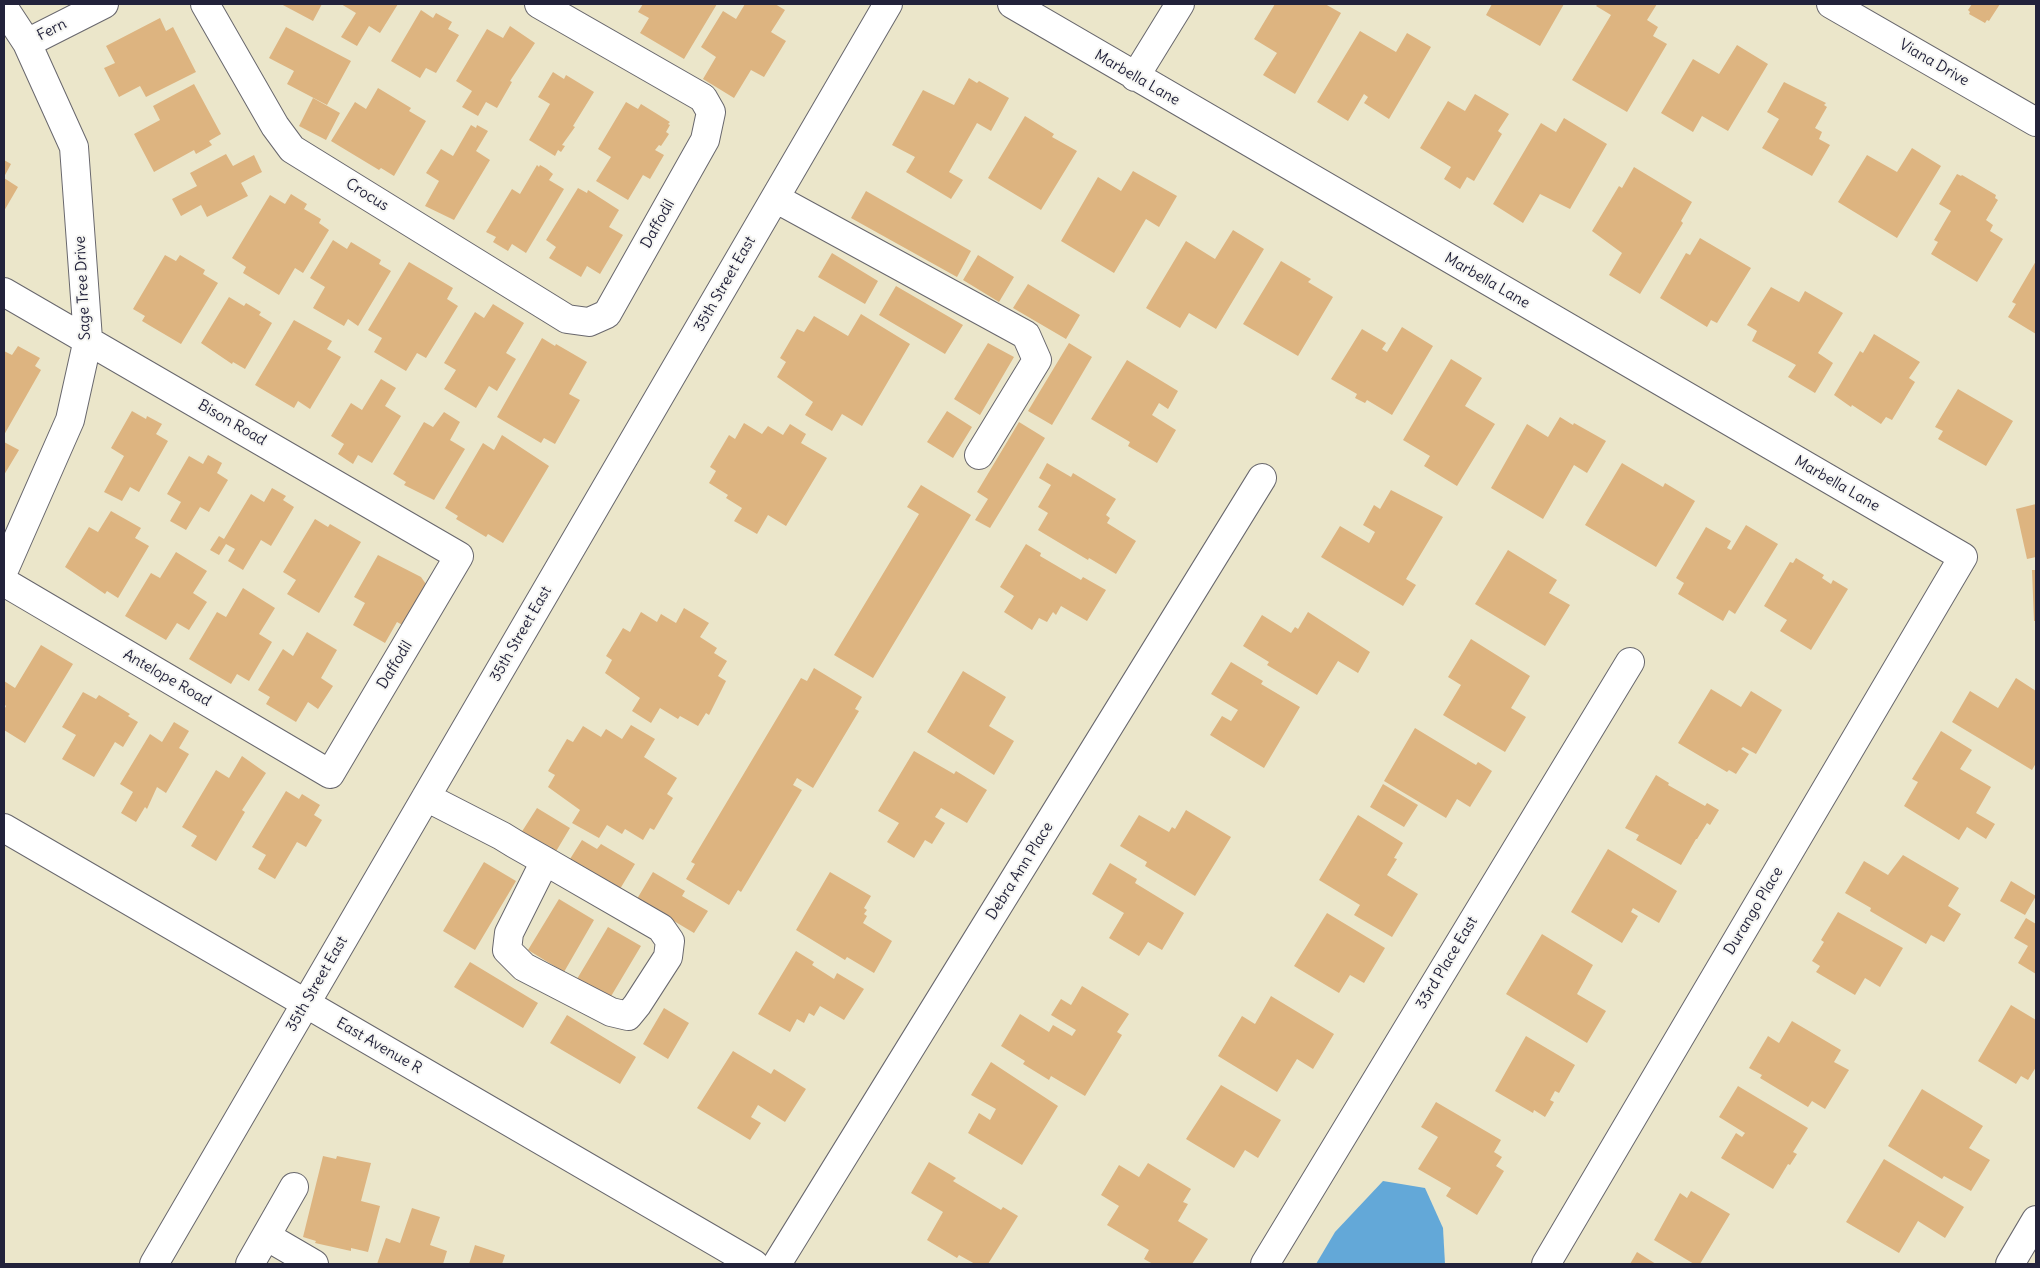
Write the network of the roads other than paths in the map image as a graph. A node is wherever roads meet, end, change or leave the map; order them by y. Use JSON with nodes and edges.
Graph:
{"nodes":[{"id":1,"x":104,"y":4,"type":"edge"},
{"id":2,"x":205,"y":4,"type":"edge"},
{"id":3,"x":539,"y":4,"type":"edge"},
{"id":4,"x":888,"y":4,"type":"edge"},
{"id":5,"x":1012,"y":4,"type":"edge"},
{"id":6,"x":1180,"y":4,"type":"edge"},
{"id":7,"x":1831,"y":4,"type":"edge"},
{"id":8,"x":4,"y":8,"type":"edge"},
{"id":9,"x":27,"y":43,"type":"junction"},
{"id":10,"x":1134,"y":77,"type":"junction"},
{"id":11,"x":2036,"y":122,"type":"edge"},
{"id":12,"x":775,"y":198,"type":"junction"},
{"id":13,"x":4,"y":292,"type":"edge"},
{"id":14,"x":589,"y":322,"type":"joint"},
{"id":15,"x":88,"y":339,"type":"junction"},
{"id":16,"x":979,"y":455,"type":"dead end"},
{"id":17,"x":1262,"y":478,"type":"dead end"},
{"id":18,"x":460,"y":556,"type":"joint"},
{"id":19,"x":1963,"y":557,"type":"joint"},
{"id":20,"x":4,"y":570,"type":"edge"},
{"id":21,"x":4,"y":582,"type":"edge"},
{"id":22,"x":1630,"y":662,"type":"dead end"},
{"id":23,"x":330,"y":774,"type":"joint"},
{"id":24,"x":426,"y":797,"type":"junction"},
{"id":25,"x":4,"y":828,"type":"edge"},
{"id":26,"x":545,"y":861,"type":"junction"},
{"id":27,"x":306,"y":1004,"type":"junction"},
{"id":28,"x":294,"y":1187,"type":"dead end"},
{"id":29,"x":2036,"y":1220,"type":"edge"},
{"id":30,"x":266,"y":1236,"type":"junction"},
{"id":31,"x":154,"y":1264,"type":"edge"},
{"id":32,"x":250,"y":1264,"type":"edge"},
{"id":33,"x":314,"y":1264,"type":"edge"},
{"id":34,"x":754,"y":1264,"type":"edge"},
{"id":35,"x":777,"y":1264,"type":"edge"},
{"id":36,"x":1265,"y":1264,"type":"edge"},
{"id":37,"x":1546,"y":1264,"type":"edge"},
{"id":38,"x":2010,"y":1264,"type":"edge"}],
"edges":[{"from":1,"to":9,"type":"street","name":"Fern"},
{"from":2,"to":14,"type":"street","name":"Crocus"},
{"from":3,"to":14,"type":"street","name":"Daffodil"},
{"from":4,"to":12,"type":"street","name":"35th Street East"},
{"from":5,"to":10,"type":"street","name":"Marbella Lane"},
{"from":6,"to":10,"type":"street"},
{"from":7,"to":11,"type":"street","name":"Viana Drive"},
{"from":8,"to":9,"type":"street","name":"Sage Tree Drive"},
{"from":9,"to":15,"type":"street","name":"Sage Tree Drive"},
{"from":10,"to":19,"type":"street","name":"Marbella Lane"},
{"from":12,"to":16,"type":"street"},
{"from":12,"to":24,"type":"street","name":"35th Street East"},
{"from":13,"to":15,"type":"street","name":"Bison Road"},
{"from":15,"to":18,"type":"street","name":"Bison Road"},
{"from":15,"to":20,"type":"street","name":"Sage Tree Drive"},
{"from":17,"to":35,"type":"street","name":"Debra Ann Place"},
{"from":18,"to":23,"type":"street","name":"Daffodil"},
{"from":19,"to":37,"type":"street","name":"Durango Place"},
{"from":21,"to":23,"type":"street","name":"Antelope Road"},
{"from":22,"to":36,"type":"street","name":"33rd Place East"},
{"from":24,"to":26,"type":"street"},
{"from":24,"to":27,"type":"street","name":"35th Street East"},
{"from":25,"to":27,"type":"street","name":"East Avenue R"},
{"from":26,"to":26,"type":"street"},
{"from":27,"to":31,"type":"street","name":"35th Street East"},
{"from":27,"to":34,"type":"street","name":"East Avenue R"},
{"from":28,"to":30,"type":"street"},
{"from":29,"to":38,"type":"street"},
{"from":30,"to":32,"type":"street"},
{"from":30,"to":33,"type":"street"}]}
